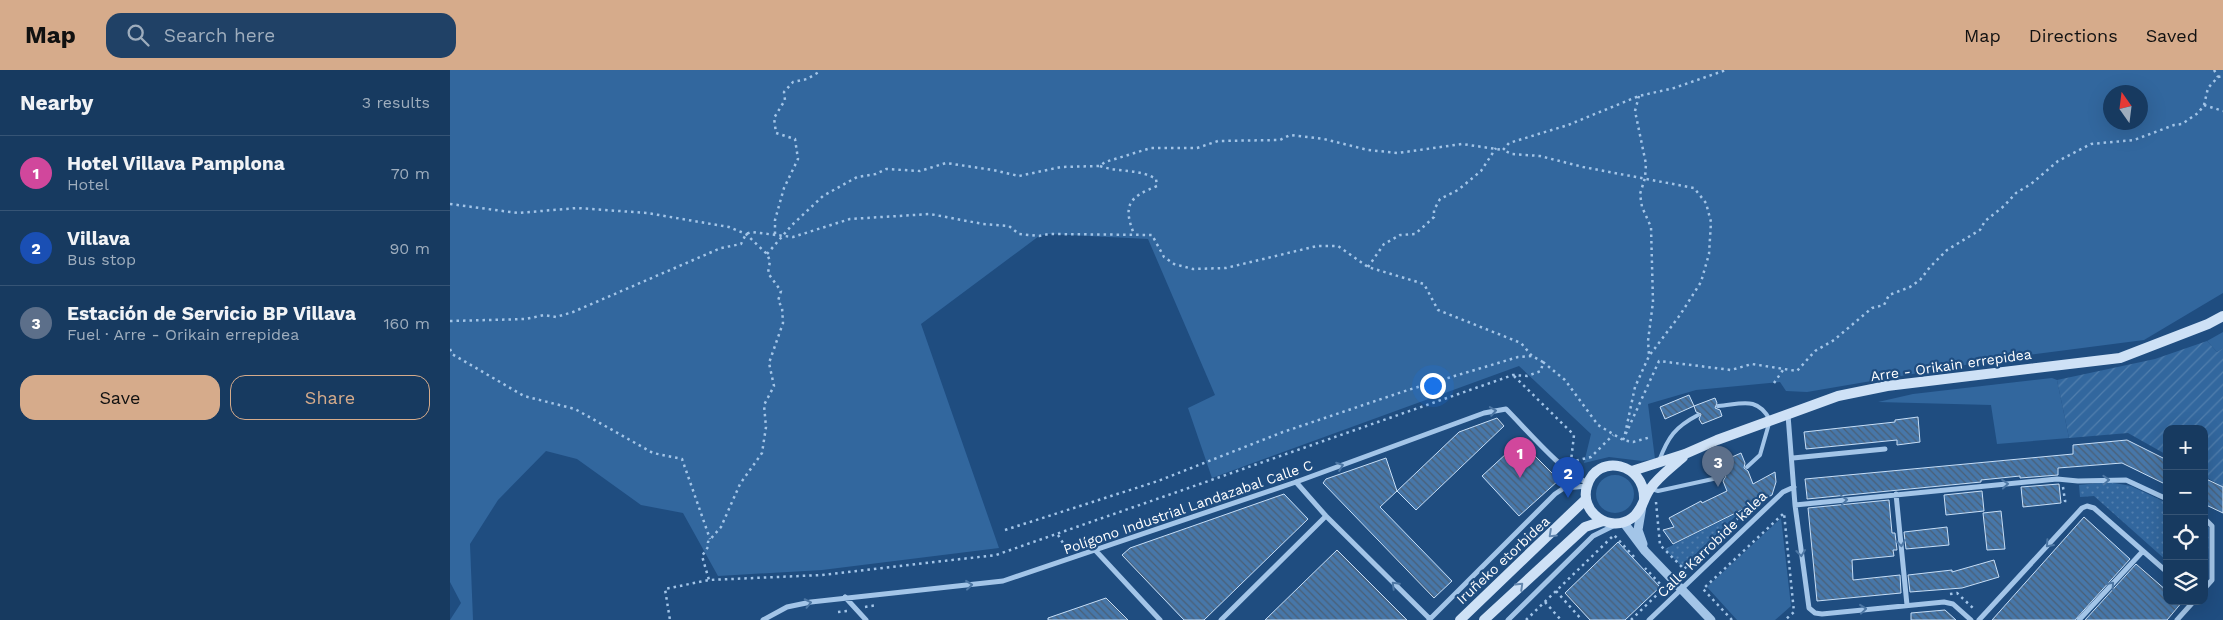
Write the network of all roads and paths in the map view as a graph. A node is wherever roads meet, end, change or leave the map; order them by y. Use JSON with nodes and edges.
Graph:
{"nodes":[{"id":1,"x":1726,"y":70,"type":"edge"},
{"id":2,"x":2214,"y":70,"type":"edge"},
{"id":3,"x":820,"y":72,"type":"dead end"},
{"id":4,"x":2218,"y":76,"type":"junction"},
{"id":5,"x":2223,"y":76,"type":"edge"},
{"id":6,"x":1638,"y":96,"type":"junction"},
{"id":7,"x":2204,"y":105,"type":"junction"},
{"id":8,"x":2223,"y":111,"type":"edge"},
{"id":9,"x":1496,"y":148,"type":"junction"},
{"id":10,"x":1503,"y":150,"type":"junction"},
{"id":11,"x":1100,"y":166,"type":"junction"},
{"id":12,"x":1645,"y":178,"type":"junction"},
{"id":13,"x":450,"y":204,"type":"edge"},
{"id":14,"x":746,"y":234,"type":"junction"},
{"id":15,"x":775,"y":234,"type":"junction"},
{"id":16,"x":1134,"y":234,"type":"junction"},
{"id":17,"x":783,"y":235,"type":"junction"},
{"id":18,"x":767,"y":254,"type":"junction"},
{"id":19,"x":1368,"y":266,"type":"junction"},
{"id":20,"x":2223,"y":316,"type":"edge"},
{"id":21,"x":450,"y":321,"type":"edge"},
{"id":22,"x":450,"y":349,"type":"edge"},
{"id":23,"x":1532,"y":356,"type":"junction"},
{"id":24,"x":1649,"y":356,"type":"junction"},
{"id":25,"x":1543,"y":362,"type":"junction"},
{"id":26,"x":1783,"y":369,"type":"junction"},
{"id":27,"x":1513,"y":375,"type":"junction"},
{"id":28,"x":1774,"y":383,"type":"dead end"},
{"id":29,"x":1718,"y":406,"type":"dead end"},
{"id":30,"x":1788,"y":414,"type":"junction"},
{"id":31,"x":1698,"y":415,"type":"dead end"},
{"id":32,"x":1770,"y":420,"type":"junction"},
{"id":33,"x":1613,"y":435,"type":"junction"},
{"id":34,"x":1651,"y":437,"type":"dead end"},
{"id":35,"x":1623,"y":440,"type":"junction"},
{"id":36,"x":1884,"y":449,"type":"dead end"},
{"id":37,"x":1685,"y":454,"type":"junction"},
{"id":38,"x":1793,"y":458,"type":"junction"},
{"id":39,"x":1658,"y":464,"type":"junction"},
{"id":40,"x":1747,"y":467,"type":"dead end"},
{"id":41,"x":1632,"y":471,"type":"junction"},
{"id":42,"x":1722,"y":477,"type":"dead end"},
{"id":43,"x":1296,"y":482,"type":"junction"},
{"id":44,"x":1588,"y":484,"type":"junction"},
{"id":45,"x":2063,"y":484,"type":"dead end"},
{"id":46,"x":1794,"y":487,"type":"junction"},
{"id":47,"x":1650,"y":488,"type":"junction"},
{"id":48,"x":1896,"y":494,"type":"junction"},
{"id":49,"x":2163,"y":497,"type":"edge"},
{"id":50,"x":1586,"y":499,"type":"junction"},
{"id":51,"x":1764,"y":500,"type":"dead end"},
{"id":52,"x":2070,"y":500,"type":"dead end"},
{"id":53,"x":1656,"y":502,"type":"dead end"},
{"id":54,"x":1643,"y":503,"type":"junction"},
{"id":55,"x":1795,"y":505,"type":"junction"},
{"id":56,"x":1326,"y":516,"type":"junction"},
{"id":57,"x":1603,"y":522,"type":"junction"},
{"id":58,"x":2208,"y":522,"type":"edge"},
{"id":59,"x":1621,"y":523,"type":"junction"},
{"id":60,"x":1005,"y":530,"type":"dead end"},
{"id":61,"x":711,"y":540,"type":"junction"},
{"id":62,"x":1096,"y":551,"type":"junction"},
{"id":63,"x":1645,"y":551,"type":"junction"},
{"id":64,"x":2143,"y":551,"type":"junction"},
{"id":65,"x":2163,"y":568,"type":"edge"},
{"id":66,"x":709,"y":580,"type":"junction"},
{"id":67,"x":2208,"y":584,"type":"edge"},
{"id":68,"x":1681,"y":589,"type":"junction"},
{"id":69,"x":1556,"y":592,"type":"junction"},
{"id":70,"x":1948,"y":594,"type":"dead end"},
{"id":71,"x":844,"y":597,"type":"junction"},
{"id":72,"x":1544,"y":602,"type":"junction"},
{"id":73,"x":1907,"y":605,"type":"junction"},
{"id":74,"x":2190,"y":605,"type":"edge"},
{"id":75,"x":1979,"y":606,"type":"dead end"},
{"id":76,"x":1430,"y":619,"type":"edge"},
{"id":77,"x":670,"y":620,"type":"edge"},
{"id":78,"x":763,"y":620,"type":"edge"},
{"id":79,"x":866,"y":620,"type":"edge"},
{"id":80,"x":1160,"y":620,"type":"edge"},
{"id":81,"x":1220,"y":620,"type":"edge"},
{"id":82,"x":1460,"y":620,"type":"edge"},
{"id":83,"x":1484,"y":620,"type":"edge"},
{"id":84,"x":1508,"y":620,"type":"edge"},
{"id":85,"x":1526,"y":620,"type":"edge"},
{"id":86,"x":1561,"y":620,"type":"edge"},
{"id":87,"x":1582,"y":620,"type":"edge"},
{"id":88,"x":1630,"y":620,"type":"edge"},
{"id":89,"x":1648,"y":620,"type":"edge"},
{"id":90,"x":1711,"y":620,"type":"edge"},
{"id":91,"x":1732,"y":620,"type":"edge"},
{"id":92,"x":1785,"y":620,"type":"edge"},
{"id":93,"x":1971,"y":620,"type":"edge"},
{"id":94,"x":1979,"y":620,"type":"edge"},
{"id":95,"x":2080,"y":620,"type":"edge"},
{"id":96,"x":2177,"y":620,"type":"edge"}],
"edges":[{"from":1,"to":6,"type":"path"},
{"from":2,"to":4,"type":"path"},
{"from":3,"to":15,"type":"path"},
{"from":4,"to":5,"type":"path"},
{"from":4,"to":7,"type":"path"},
{"from":6,"to":10,"type":"path"},
{"from":6,"to":12,"type":"path"},
{"from":7,"to":8,"type":"path"},
{"from":7,"to":26,"type":"path"},
{"from":9,"to":10,"type":"path"},
{"from":9,"to":11,"type":"path"},
{"from":9,"to":19,"type":"path"},
{"from":10,"to":12,"type":"path"},
{"from":11,"to":16,"type":"path"},
{"from":11,"to":17,"type":"path"},
{"from":12,"to":24,"type":"path"},
{"from":12,"to":24,"type":"path"},
{"from":13,"to":14,"type":"path"},
{"from":14,"to":15,"type":"path"},
{"from":14,"to":18,"type":"path"},
{"from":14,"to":21,"type":"path"},
{"from":15,"to":17,"type":"path"},
{"from":16,"to":17,"type":"path"},
{"from":16,"to":19,"type":"path"},
{"from":17,"to":18,"type":"path"},
{"from":18,"to":61,"type":"path"},
{"from":19,"to":23,"type":"path"},
{"from":20,"to":30,"type":"main road","name":"Arre - Orikain errepidea"},
{"from":22,"to":61,"type":"path"},
{"from":23,"to":25,"type":"path"},
{"from":23,"to":60,"type":"path"},
{"from":24,"to":35,"type":"path"},
{"from":25,"to":27,"type":"path"},
{"from":25,"to":33,"type":"path"},
{"from":26,"to":28,"type":"path"},
{"from":26,"to":35,"type":"path"},
{"from":27,"to":33,"type":"path"},
{"from":27,"to":66,"type":"path"},
{"from":29,"to":32,"type":"lane"},
{"from":30,"to":32,"type":"main road","name":"Arre - Orikain errepidea"},
{"from":30,"to":38,"type":"street"},
{"from":31,"to":39,"type":"lane"},
{"from":32,"to":37,"type":"main road","name":"Arre - Orikain errepidea"},
{"from":32,"to":40,"type":"lane"},
{"from":33,"to":35,"type":"path"},
{"from":34,"to":35,"type":"path"},
{"from":36,"to":38,"type":"street"},
{"from":37,"to":39,"type":"main road","name":"Arre - Orikain errepidea"},
{"from":37,"to":47,"type":"main road"},
{"from":38,"to":46,"type":"street"},
{"from":39,"to":41,"type":"main road","name":"Arre - Orikain errepidea"},
{"from":41,"to":44,"type":"main road"},
{"from":41,"to":54,"type":"main road"},
{"from":42,"to":47,"type":"lane"},
{"from":43,"to":44,"type":"street","name":"Polígono Industrial Landazabal Calle C","one_way":true},
{"from":43,"to":56,"type":"street"},
{"from":43,"to":62,"type":"street","name":"Polígono Industrial Landazabal Calle C"},
{"from":44,"to":50,"type":"main road"},
{"from":44,"to":76,"type":"street"},
{"from":45,"to":52,"type":"path"},
{"from":46,"to":55,"type":"street"},
{"from":46,"to":68,"type":"street","name":"Calle Karrobide kalea"},
{"from":47,"to":54,"type":"main road"},
{"from":48,"to":49,"type":"street","one_way":true},
{"from":55,"to":48,"type":"street","one_way":true},
{"from":48,"to":73,"type":"street","one_way":true},
{"from":50,"to":57,"type":"main road"},
{"from":50,"to":82,"type":"main road","name":"Iruñeko etorbidea","one_way":true},
{"from":51,"to":53,"type":"path"},
{"from":54,"to":59,"type":"main road"},
{"from":54,"to":63,"type":"street"},
{"from":55,"to":73,"type":"street","one_way":true},
{"from":76,"to":56,"type":"street","one_way":true},
{"from":56,"to":81,"type":"street"},
{"from":57,"to":59,"type":"main road"},
{"from":83,"to":57,"type":"main road","one_way":true},
{"from":58,"to":67,"type":"street"},
{"from":59,"to":63,"type":"street"},
{"from":59,"to":84,"type":"street"},
{"from":61,"to":66,"type":"path"},
{"from":71,"to":62,"type":"street","name":"Polígono Industrial Landazabal Calle C","one_way":true},
{"from":62,"to":80,"type":"street"},
{"from":63,"to":68,"type":"street"},
{"from":64,"to":65,"type":"street"},
{"from":64,"to":94,"type":"street","one_way":true},
{"from":95,"to":64,"type":"street","one_way":true},
{"from":66,"to":77,"type":"path"},
{"from":68,"to":89,"type":"street","name":"Calle Karrobide kalea"},
{"from":68,"to":90,"type":"street"},
{"from":69,"to":72,"type":"path"},
{"from":69,"to":87,"type":"path"},
{"from":69,"to":88,"type":"path"},
{"from":70,"to":75,"type":"path"},
{"from":78,"to":71,"type":"street","name":"Polígono Industrial Landazabal Calle C","one_way":true},
{"from":71,"to":79,"type":"street"},
{"from":72,"to":85,"type":"path"},
{"from":72,"to":86,"type":"path"},
{"from":73,"to":93,"type":"street"},
{"from":74,"to":96,"type":"street"},
{"from":91,"to":92,"type":"path"}]}
